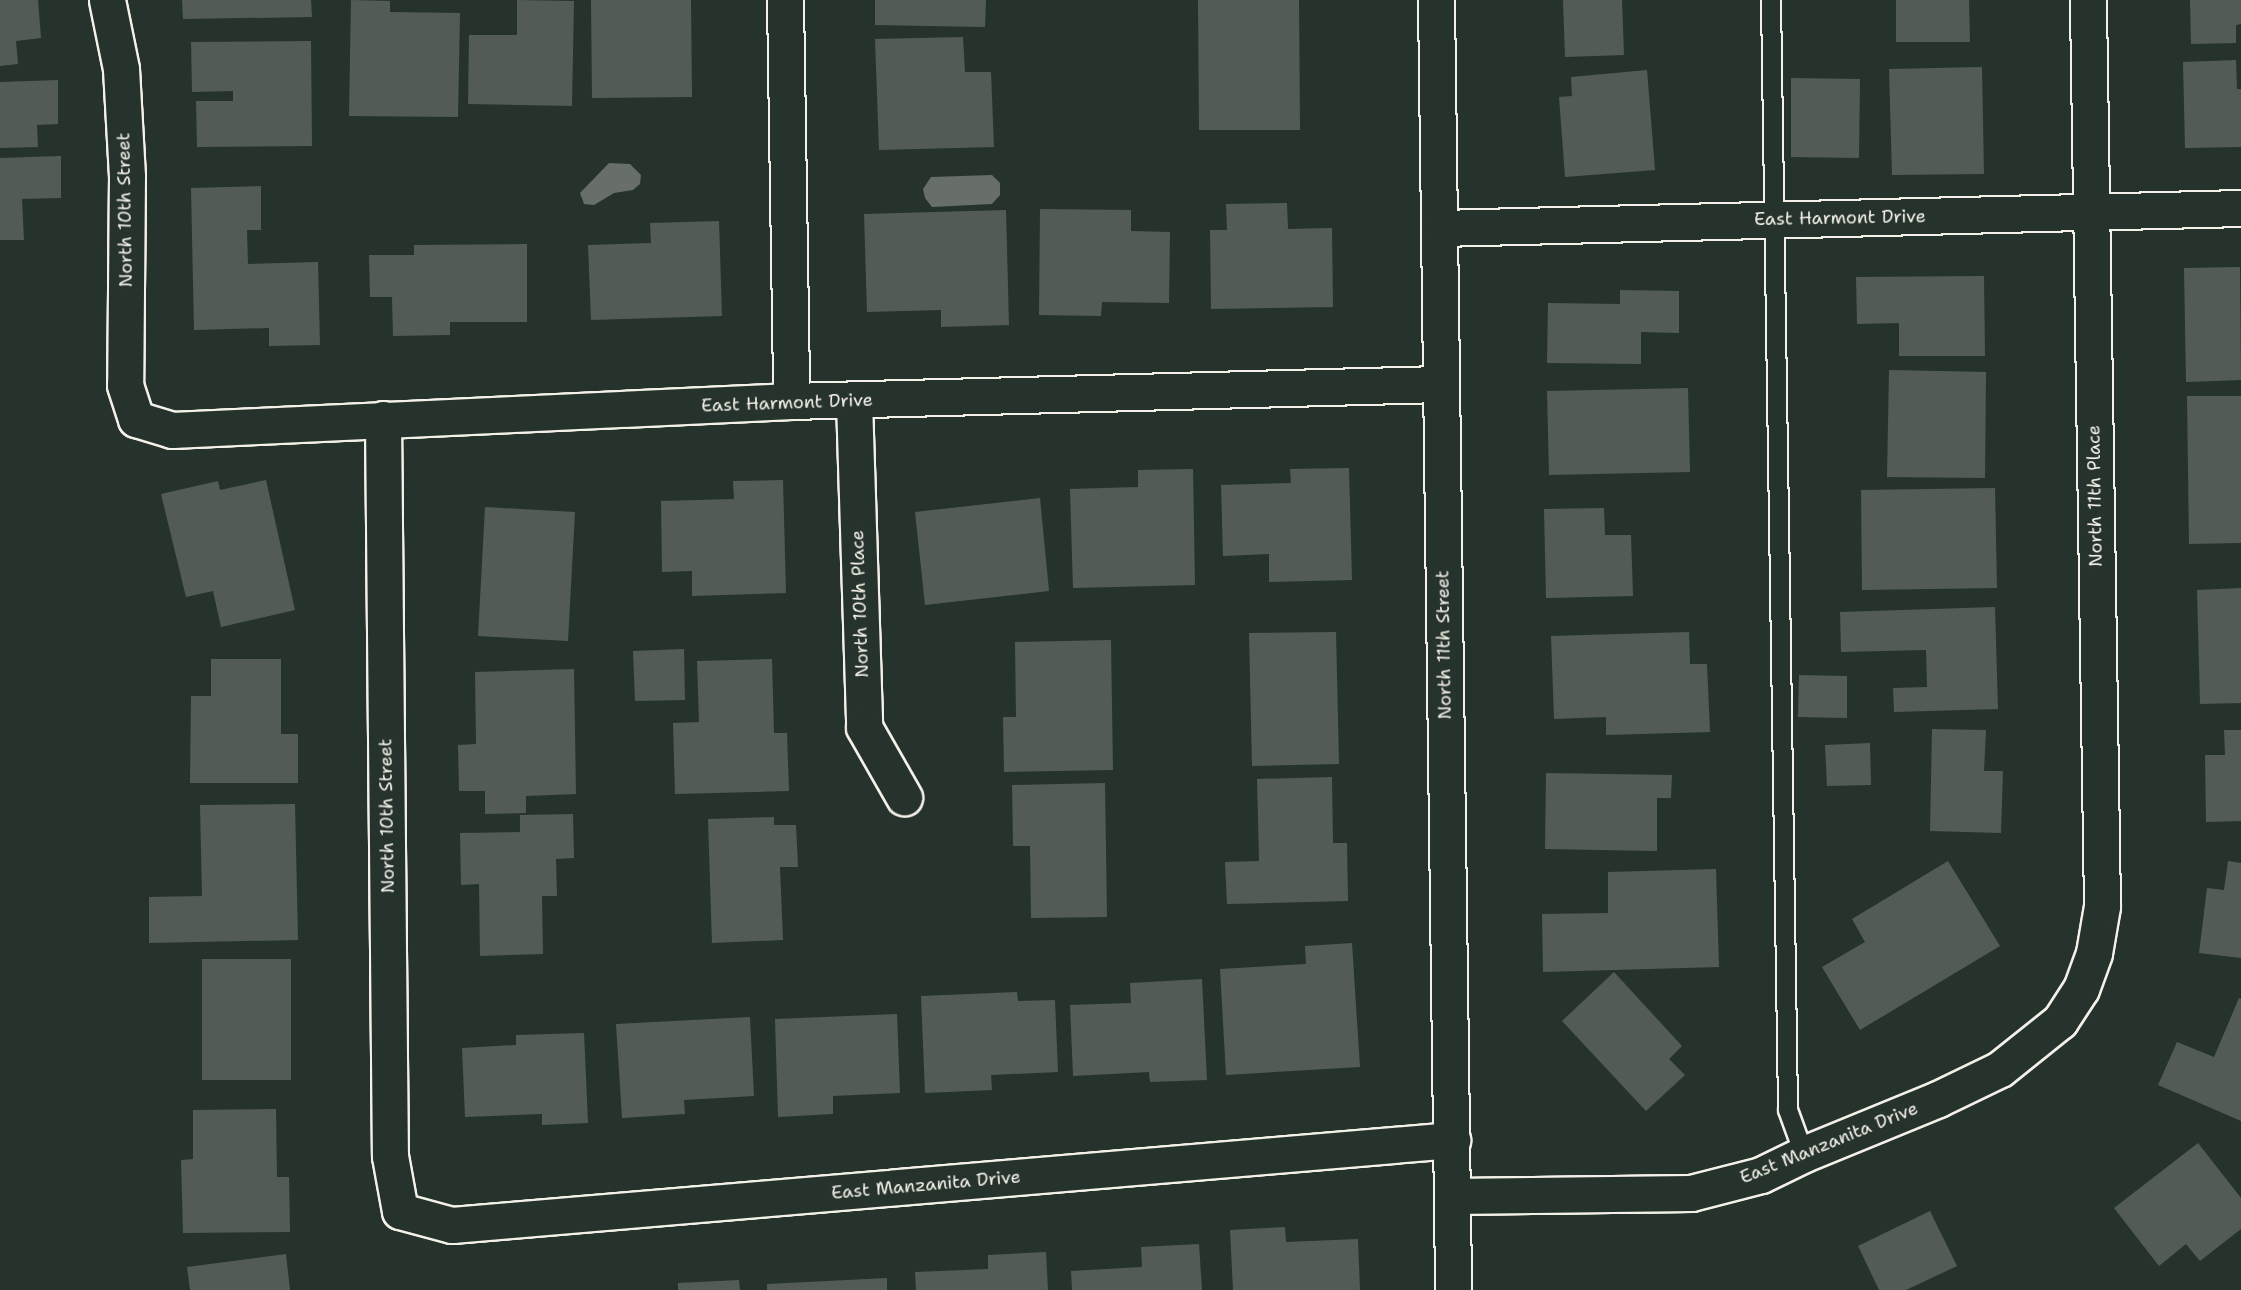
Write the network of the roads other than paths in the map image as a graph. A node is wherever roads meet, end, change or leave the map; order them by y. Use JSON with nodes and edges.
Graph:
{"nodes":[{"id":1,"x":107,"y":0,"type":"edge"},
{"id":2,"x":785,"y":0,"type":"edge"},
{"id":3,"x":1436,"y":0,"type":"edge"},
{"id":4,"x":1771,"y":0,"type":"edge"},
{"id":5,"x":2088,"y":0,"type":"edge"},
{"id":6,"x":2241,"y":208,"type":"edge"},
{"id":7,"x":2091,"y":212,"type":"junction"},
{"id":8,"x":1774,"y":219,"type":"junction"},
{"id":9,"x":1440,"y":228,"type":"junction"},
{"id":10,"x":1440,"y":384,"type":"junction"},
{"id":11,"x":791,"y":401,"type":"junction"},
{"id":12,"x":853,"y":401,"type":"junction"},
{"id":13,"x":136,"y":419,"type":"joint"},
{"id":14,"x":383,"y":419,"type":"junction"},
{"id":15,"x":904,"y":797,"type":"dead end"},
{"id":16,"x":2081,"y":989,"type":"joint"},
{"id":17,"x":1452,"y":1140,"type":"junction"},
{"id":18,"x":1804,"y":1154,"type":"junction"},
{"id":19,"x":1453,"y":1196,"type":"junction"},
{"id":20,"x":400,"y":1212,"type":"joint"},
{"id":21,"x":1453,"y":1290,"type":"edge"}],
"edges":[{"from":1,"to":13,"type":"street","name":"North 10th Street"},
{"from":2,"to":11,"type":"street"},
{"from":3,"to":9,"type":"street","name":"North 11th Street"},
{"from":4,"to":8,"type":"lane"},
{"from":5,"to":7,"type":"street","name":"North 11th Place"},
{"from":6,"to":7,"type":"street","name":"East Harmont Drive"},
{"from":7,"to":8,"type":"street","name":"East Harmont Drive"},
{"from":7,"to":16,"type":"street","name":"North 11th Place"},
{"from":8,"to":9,"type":"street","name":"East Harmont Drive"},
{"from":8,"to":18,"type":"lane"},
{"from":9,"to":10,"type":"street","name":"North 11th Street"},
{"from":10,"to":12,"type":"street","name":"East Harmont Drive"},
{"from":10,"to":17,"type":"street","name":"North 11th Street"},
{"from":11,"to":12,"type":"street","name":"East Harmont Drive"},
{"from":11,"to":14,"type":"street","name":"East Harmont Drive"},
{"from":12,"to":15,"type":"street","name":"North 10th Place"},
{"from":13,"to":14,"type":"street","name":"East Harmont Drive"},
{"from":14,"to":20,"type":"street","name":"North 10th Street"},
{"from":16,"to":18,"type":"street","name":"East Manzanita Drive"},
{"from":17,"to":19,"type":"street","name":"North 11th Street"},
{"from":17,"to":20,"type":"street","name":"East Manzanita Drive"},
{"from":18,"to":19,"type":"street","name":"East Manzanita Drive"},
{"from":19,"to":21,"type":"street","name":"North 11th Street"}]}
